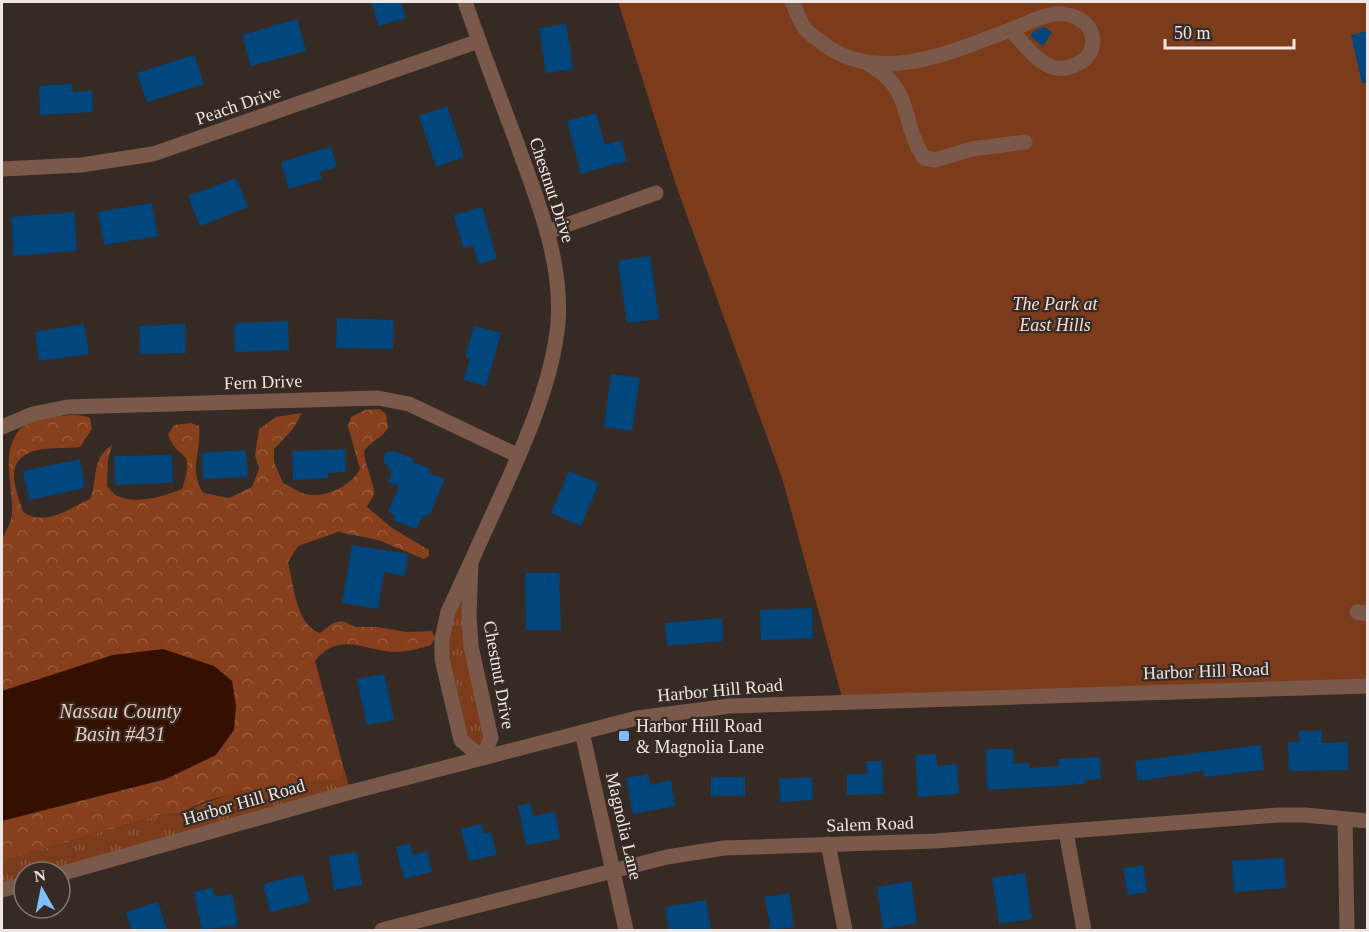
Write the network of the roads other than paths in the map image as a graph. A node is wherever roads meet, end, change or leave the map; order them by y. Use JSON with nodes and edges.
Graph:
{"nodes":[{"id":1,"x":465,"y":2,"type":"edge"},
{"id":2,"x":792,"y":2,"type":"edge"},
{"id":3,"x":1011,"y":30,"type":"junction"},
{"id":4,"x":479,"y":40,"type":"junction"},
{"id":5,"x":868,"y":63,"type":"junction"},
{"id":6,"x":1025,"y":142,"type":"dead end"},
{"id":7,"x":2,"y":169,"type":"edge"},
{"id":8,"x":656,"y":193,"type":"dead end"},
{"id":9,"x":547,"y":232,"type":"junction"},
{"id":10,"x":2,"y":427,"type":"edge"},
{"id":11,"x":517,"y":455,"type":"junction"},
{"id":12,"x":471,"y":562,"type":"junction"},
{"id":13,"x":1366,"y":685,"type":"edge"},
{"id":14,"x":582,"y":732,"type":"junction"},
{"id":15,"x":482,"y":758,"type":"junction"},
{"id":16,"x":1345,"y":820,"type":"junction"},
{"id":17,"x":1368,"y":821,"type":"edge"},
{"id":18,"x":1066,"y":832,"type":"junction"},
{"id":19,"x":828,"y":844,"type":"junction"},
{"id":20,"x":615,"y":870,"type":"junction"},
{"id":21,"x":72,"y":871,"type":"edge"},
{"id":22,"x":409,"y":927,"type":"edge"},
{"id":23,"x":382,"y":930,"type":"edge"},
{"id":24,"x":626,"y":930,"type":"edge"},
{"id":25,"x":845,"y":930,"type":"edge"},
{"id":26,"x":1084,"y":930,"type":"edge"},
{"id":27,"x":1347,"y":930,"type":"edge"}],
"edges":[{"from":1,"to":4,"type":"street","name":"Chestnut Drive"},
{"from":2,"to":5,"type":"street"},
{"from":3,"to":3,"type":"street"},
{"from":3,"to":5,"type":"street"},
{"from":4,"to":7,"type":"street","name":"Peach Drive"},
{"from":4,"to":9,"type":"street","name":"Chestnut Drive"},
{"from":5,"to":6,"type":"street"},
{"from":8,"to":9,"type":"street"},
{"from":9,"to":11,"type":"street","name":"Chestnut Drive"},
{"from":10,"to":11,"type":"street","name":"Fern Drive"},
{"from":11,"to":12,"type":"street","name":"Chestnut Drive"},
{"from":12,"to":15,"type":"street","name":"Chestnut Drive"},
{"from":12,"to":15,"type":"street","name":"Chestnut Drive"},
{"from":13,"to":14,"type":"street","name":"Harbor Hill Road"},
{"from":14,"to":15,"type":"street","name":"Harbor Hill Road"},
{"from":14,"to":20,"type":"street","name":"Magnolia Lane"},
{"from":15,"to":21,"type":"street","name":"Harbor Hill Road"},
{"from":16,"to":17,"type":"street","name":"Salem Road"},
{"from":16,"to":18,"type":"street","name":"Salem Road"},
{"from":16,"to":27,"type":"street"},
{"from":18,"to":19,"type":"street","name":"Salem Road"},
{"from":18,"to":26,"type":"street"},
{"from":19,"to":20,"type":"street","name":"Salem Road"},
{"from":19,"to":25,"type":"street"},
{"from":20,"to":22,"type":"street","name":"Salem Road"},
{"from":20,"to":24,"type":"street","name":"Magnolia Lane"},
{"from":22,"to":23,"type":"street","name":"Salem Road"}]}
